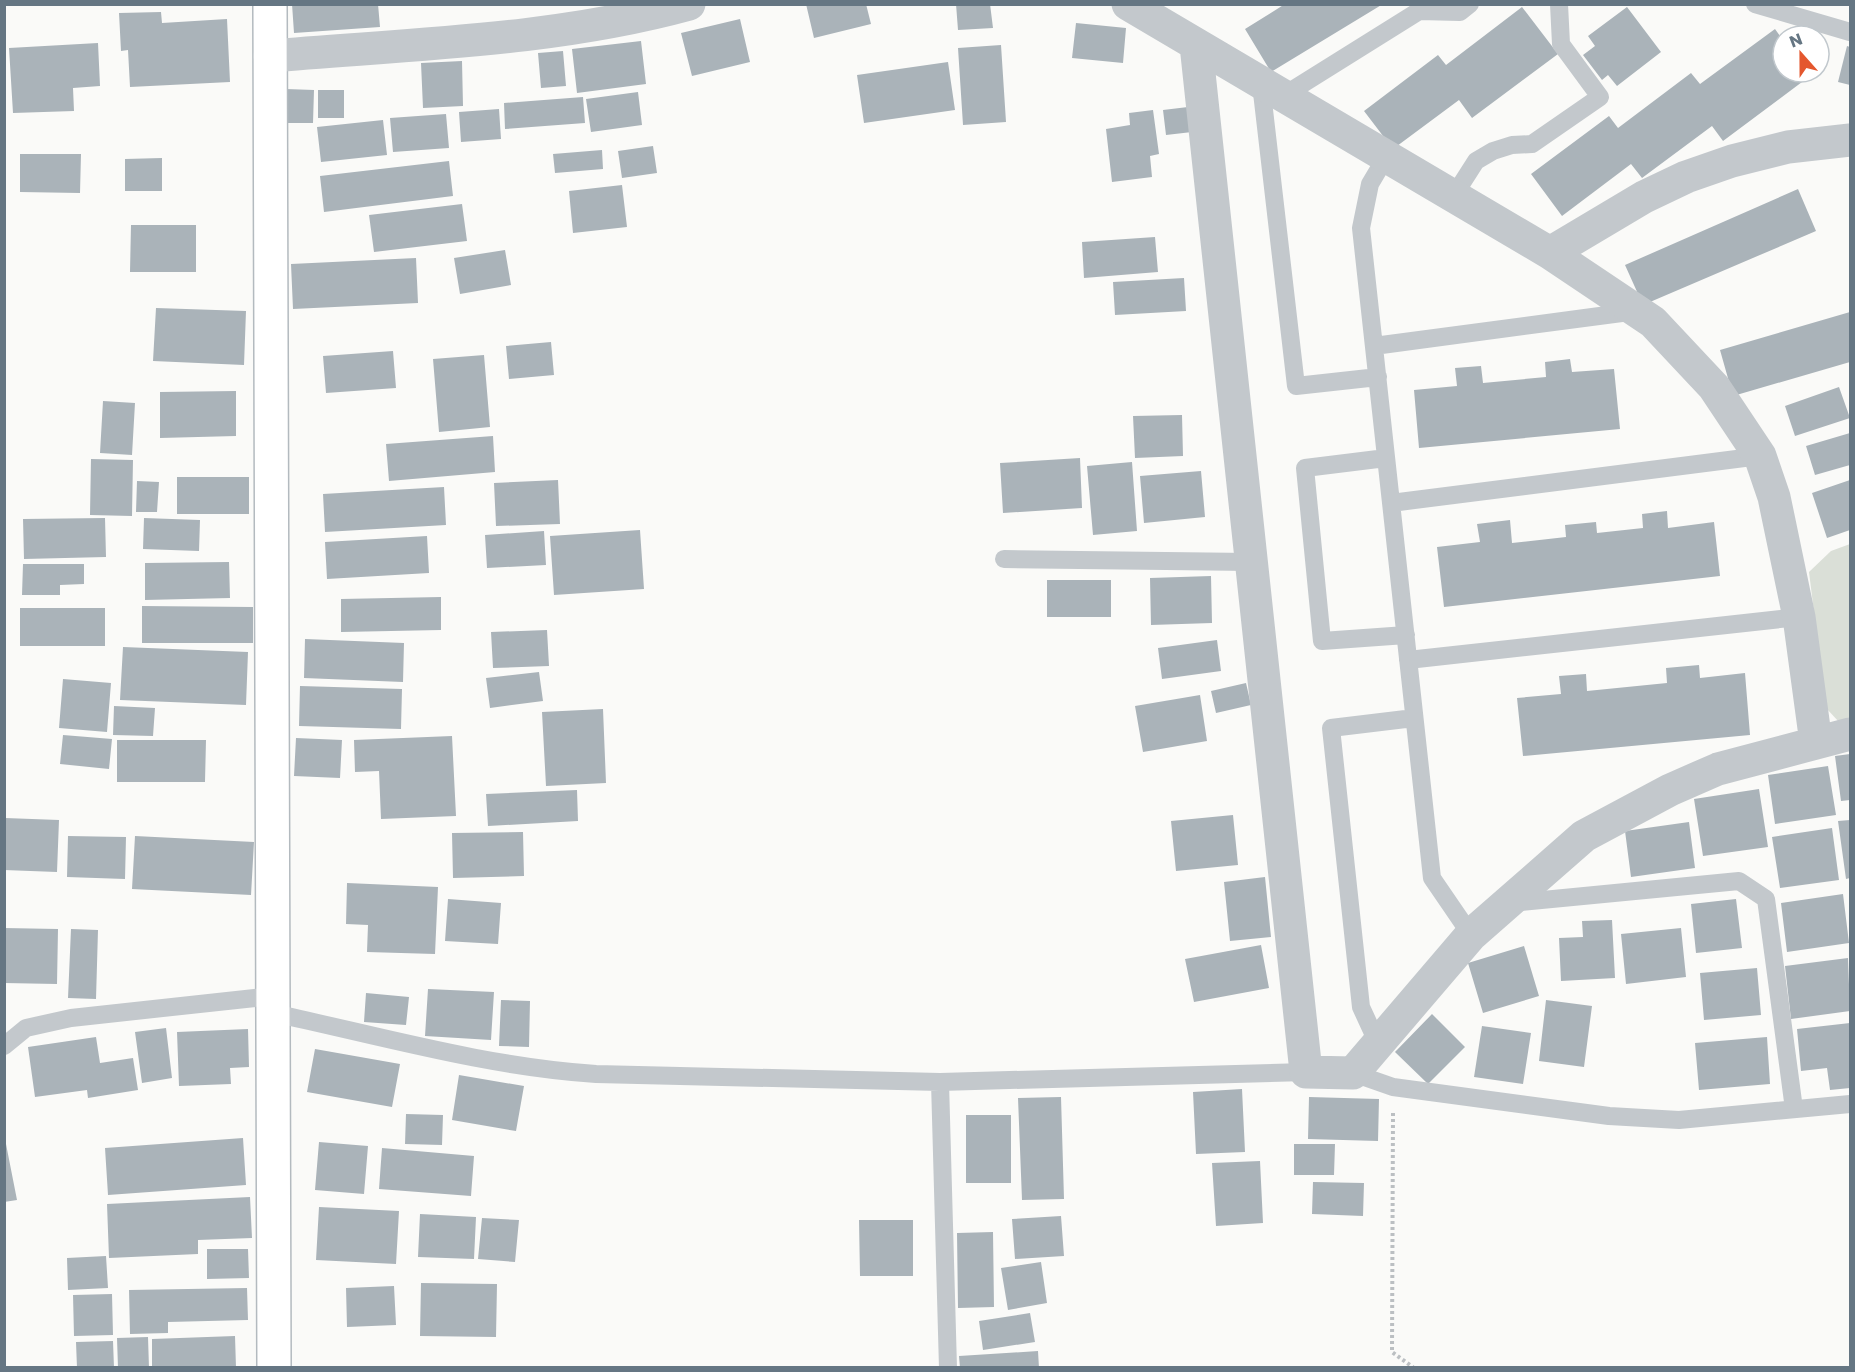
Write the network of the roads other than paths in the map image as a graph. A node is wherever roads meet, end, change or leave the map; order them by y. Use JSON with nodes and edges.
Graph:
{"nodes":[{"id":1,"x":270,"y":4,"type":"edge"},
{"id":2,"x":689,"y":4,"type":"edge"},
{"id":3,"x":1128,"y":4,"type":"edge"},
{"id":4,"x":1470,"y":4,"type":"edge"},
{"id":5,"x":1558,"y":4,"type":"edge"},
{"id":6,"x":1755,"y":4,"type":"edge"},
{"id":7,"x":1851,"y":32,"type":"edge"},
{"id":8,"x":1196,"y":45,"type":"junction"},
{"id":9,"x":270,"y":57,"type":"junction"},
{"id":10,"x":1272,"y":90,"type":"junction"},
{"id":11,"x":1851,"y":140,"type":"edge"},
{"id":12,"x":1386,"y":157,"type":"junction"},
{"id":13,"x":1453,"y":196,"type":"junction"},
{"id":14,"x":1550,"y":253,"type":"junction"},
{"id":15,"x":1636,"y":311,"type":"junction"},
{"id":16,"x":1374,"y":345,"type":"junction"},
{"id":17,"x":1378,"y":377,"type":"junction"},
{"id":18,"x":1760,"y":456,"type":"junction"},
{"id":19,"x":1386,"y":458,"type":"junction"},
{"id":20,"x":1391,"y":503,"type":"junction"},
{"id":21,"x":1004,"y":559,"type":"dead end"},
{"id":22,"x":1251,"y":562,"type":"junction"},
{"id":23,"x":1799,"y":617,"type":"junction"},
{"id":24,"x":1406,"y":635,"type":"junction"},
{"id":25,"x":1408,"y":660,"type":"junction"},
{"id":26,"x":1414,"y":718,"type":"junction"},
{"id":27,"x":1851,"y":734,"type":"edge"},
{"id":28,"x":1816,"y":743,"type":"junction"},
{"id":29,"x":1506,"y":903,"type":"junction"},
{"id":30,"x":1471,"y":935,"type":"junction"},
{"id":31,"x":273,"y":1004,"type":"junction"},
{"id":32,"x":1378,"y":1044,"type":"junction"},
{"id":33,"x":4,"y":1046,"type":"edge"},
{"id":34,"x":1306,"y":1072,"type":"junction"},
{"id":35,"x":1353,"y":1073,"type":"junction"},
{"id":36,"x":940,"y":1083,"type":"junction"},
{"id":37,"x":1851,"y":1104,"type":"edge"},
{"id":38,"x":1794,"y":1109,"type":"junction"},
{"id":39,"x":274,"y":1368,"type":"edge"},
{"id":40,"x":948,"y":1368,"type":"edge"}],
"edges":[{"from":1,"to":9,"type":"street"},
{"from":2,"to":9,"type":"street"},
{"from":3,"to":8,"type":"street"},
{"from":4,"to":10,"type":"lane"},
{"from":5,"to":13,"type":"lane"},
{"from":6,"to":7,"type":"lane"},
{"from":8,"to":10,"type":"street"},
{"from":8,"to":22,"type":"street"},
{"from":9,"to":31,"type":"street"},
{"from":10,"to":12,"type":"street"},
{"from":10,"to":17,"type":"lane"},
{"from":11,"to":14,"type":"street"},
{"from":12,"to":13,"type":"street"},
{"from":12,"to":16,"type":"lane"},
{"from":13,"to":14,"type":"street"},
{"from":14,"to":15,"type":"street"},
{"from":15,"to":16,"type":"lane"},
{"from":15,"to":18,"type":"street"},
{"from":16,"to":17,"type":"lane"},
{"from":17,"to":19,"type":"lane"},
{"from":18,"to":20,"type":"lane"},
{"from":18,"to":23,"type":"street"},
{"from":19,"to":20,"type":"lane"},
{"from":19,"to":24,"type":"lane"},
{"from":20,"to":24,"type":"lane"},
{"from":21,"to":22,"type":"lane"},
{"from":22,"to":34,"type":"street"},
{"from":23,"to":25,"type":"lane"},
{"from":23,"to":28,"type":"street"},
{"from":24,"to":25,"type":"lane"},
{"from":25,"to":26,"type":"lane"},
{"from":26,"to":30,"type":"lane"},
{"from":26,"to":32,"type":"lane"},
{"from":27,"to":28,"type":"street"},
{"from":28,"to":29,"type":"street"},
{"from":29,"to":30,"type":"street"},
{"from":29,"to":38,"type":"lane"},
{"from":30,"to":32,"type":"street"},
{"from":31,"to":33,"type":"lane"},
{"from":31,"to":36,"type":"lane"},
{"from":31,"to":39,"type":"street"},
{"from":32,"to":35,"type":"street"},
{"from":34,"to":35,"type":"street"},
{"from":34,"to":36,"type":"lane"},
{"from":35,"to":38,"type":"lane"},
{"from":36,"to":40,"type":"lane"},
{"from":37,"to":38,"type":"lane"}]}
